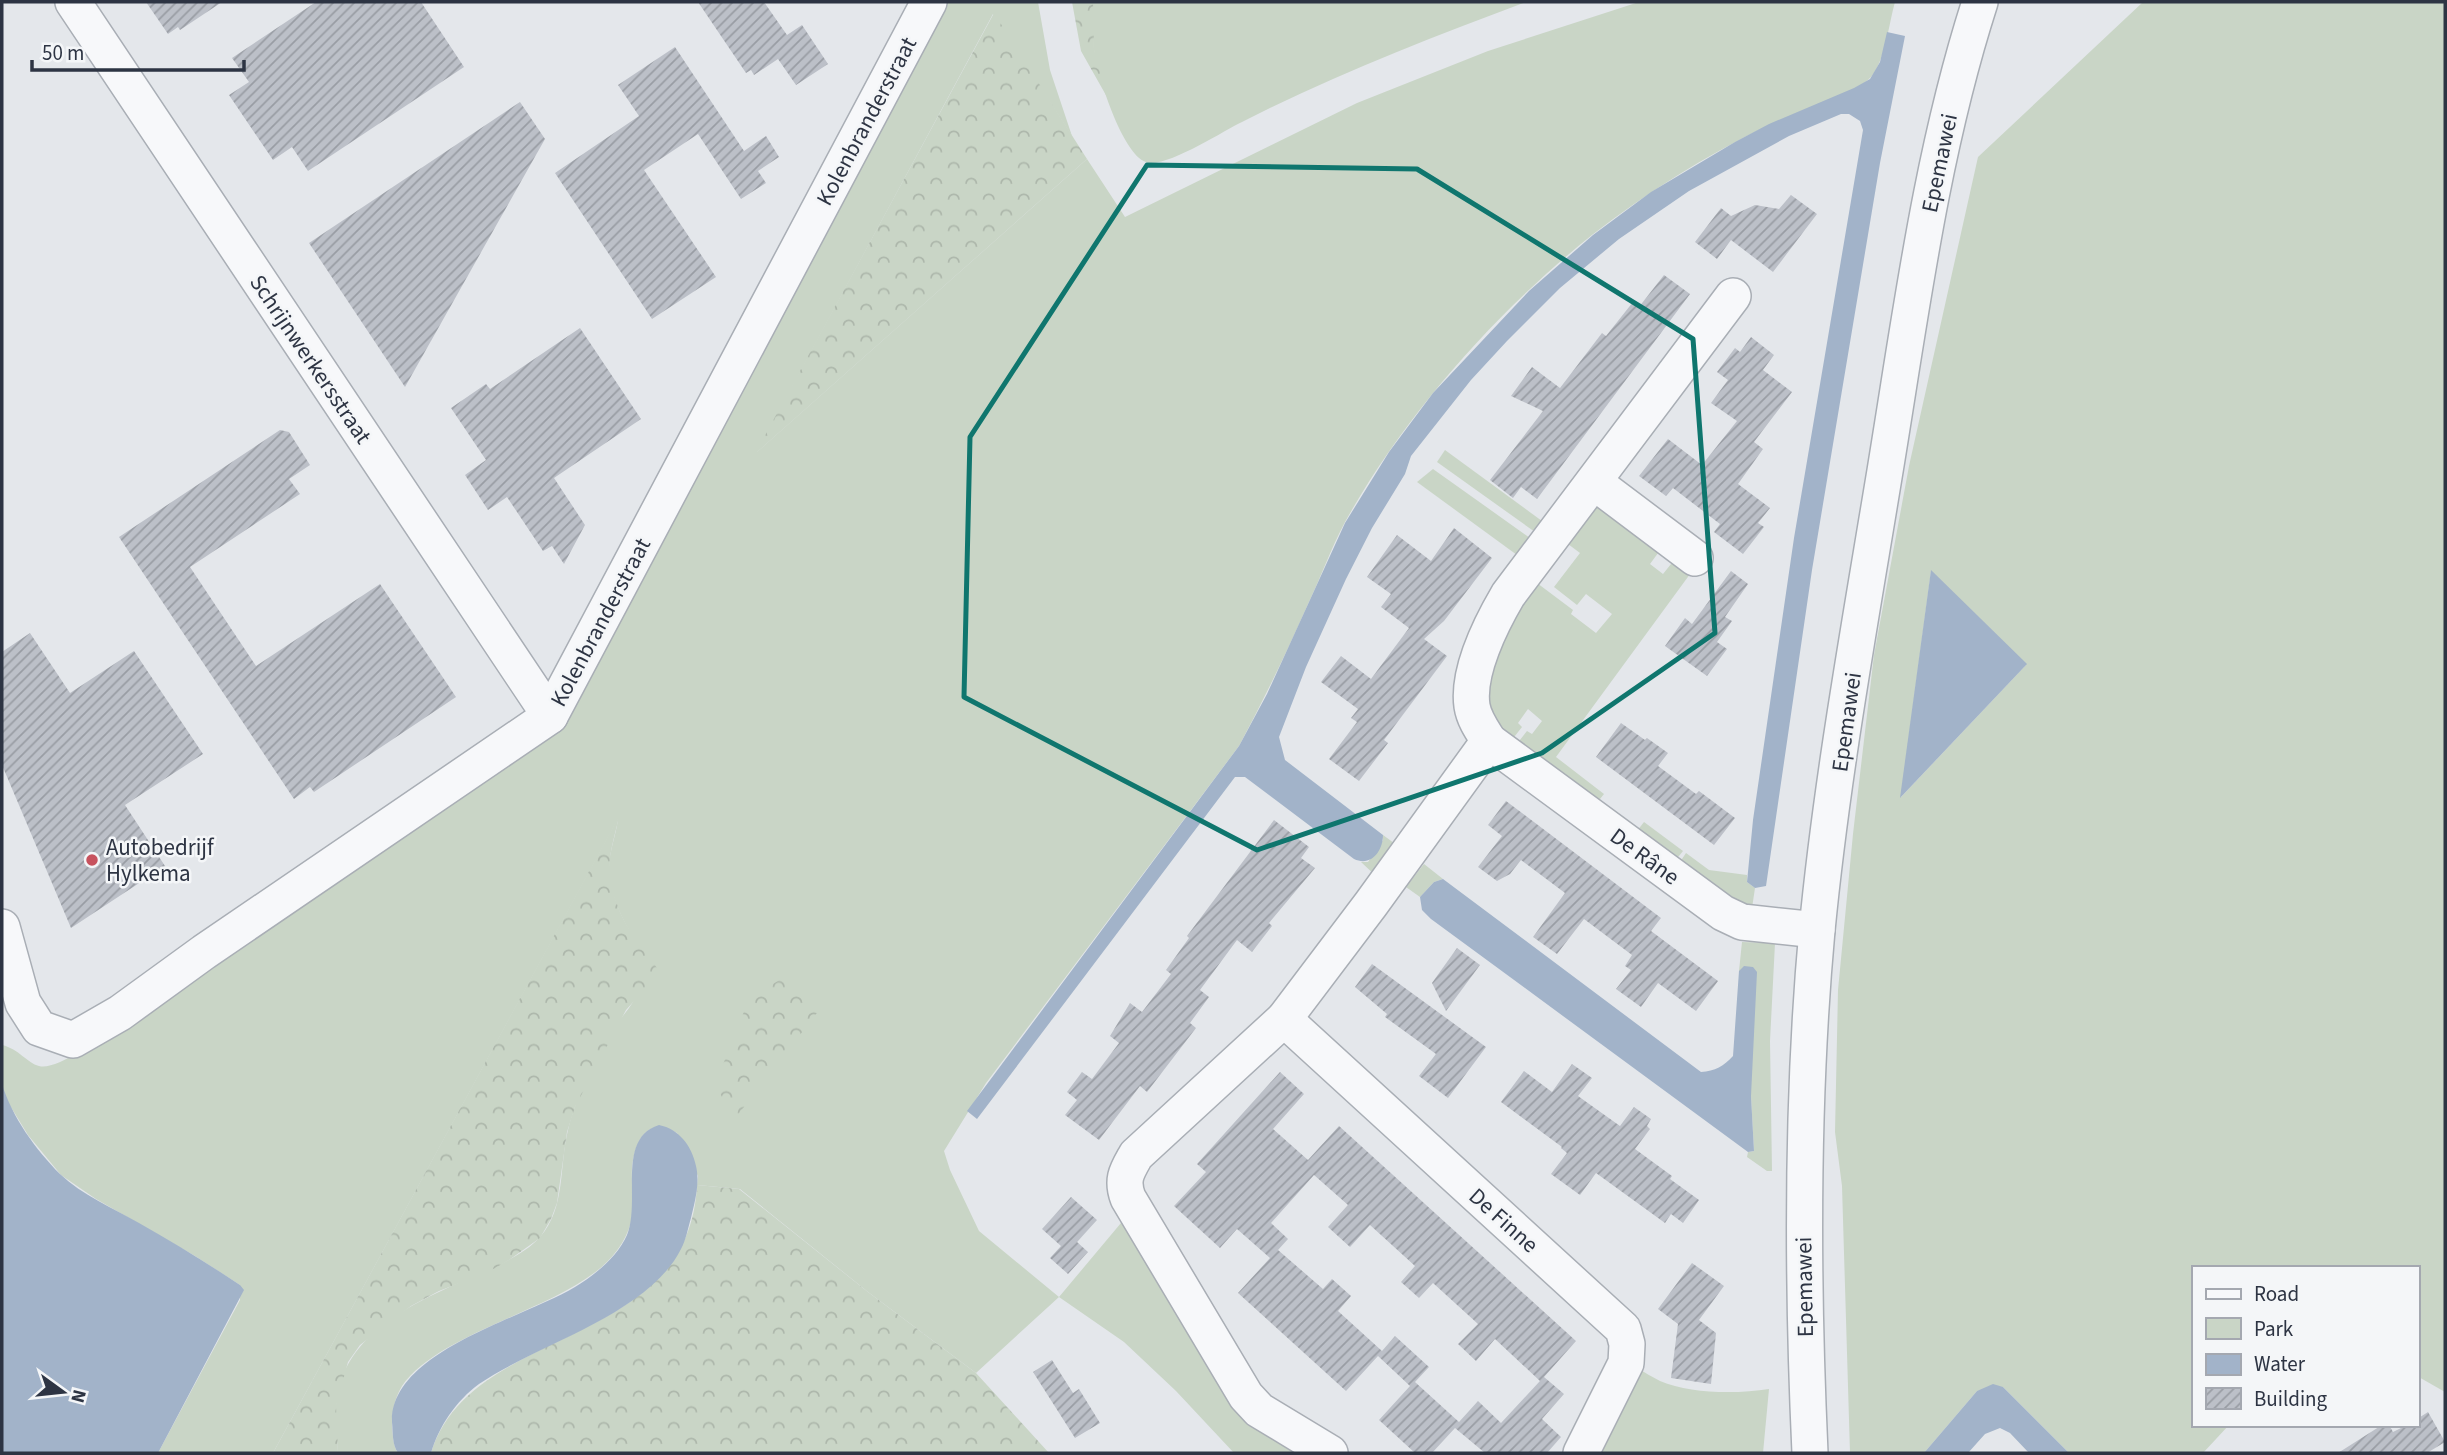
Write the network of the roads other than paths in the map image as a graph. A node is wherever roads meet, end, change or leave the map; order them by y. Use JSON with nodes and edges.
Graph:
{"nodes":[{"id":1,"x":73,"y":2,"type":"edge"},
{"id":2,"x":1980,"y":2,"type":"edge"},
{"id":3,"x":915,"y":7,"type":"edge"},
{"id":4,"x":1733,"y":296,"type":"dead end"},
{"id":5,"x":1594,"y":482,"type":"junction"},
{"id":6,"x":1695,"y":558,"type":"dead end"},
{"id":7,"x":550,"y":716,"type":"junction"},
{"id":8,"x":1489,"y":741,"type":"junction"},
{"id":9,"x":2,"y":927,"type":"edge"},
{"id":10,"x":1818,"y":930,"type":"junction"},
{"id":11,"x":1284,"y":1019,"type":"junction"},
{"id":12,"x":1330,"y":1453,"type":"edge"},
{"id":13,"x":1580,"y":1453,"type":"edge"},
{"id":14,"x":1810,"y":1453,"type":"edge"}],
"edges":[{"from":1,"to":7,"type":"street","name":"Schrijnwerkersstraat"},
{"from":2,"to":10,"type":"street","name":"Epemawei"},
{"from":3,"to":7,"type":"street","name":"Kolenbranderstraat"},
{"from":4,"to":5,"type":"street","name":"De Râne"},
{"from":5,"to":6,"type":"street"},
{"from":5,"to":8,"type":"street","name":"De Râne"},
{"from":7,"to":9,"type":"street","name":"Kolenbranderstraat"},
{"from":8,"to":10,"type":"street","name":"De Râne"},
{"from":8,"to":11,"type":"street"},
{"from":10,"to":14,"type":"street","name":"Epemawei"},
{"from":11,"to":12,"type":"street"},
{"from":11,"to":13,"type":"street","name":"De Finne"}]}
